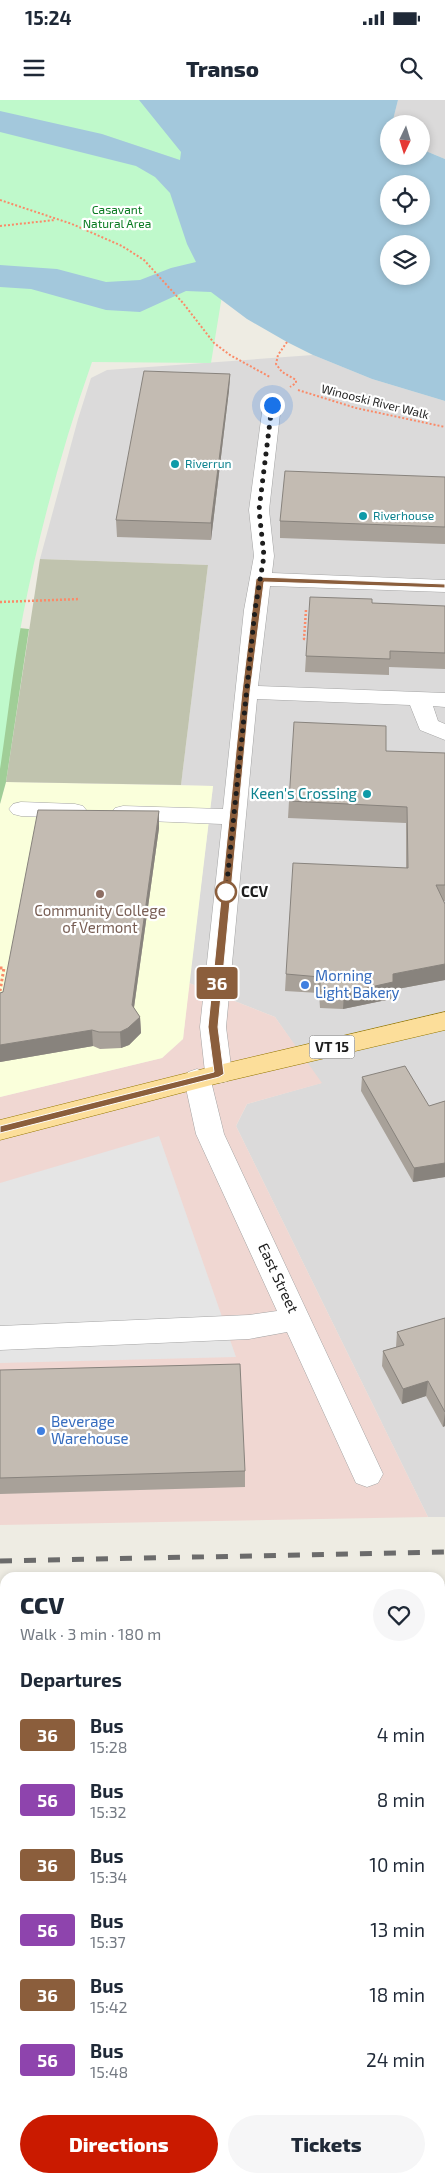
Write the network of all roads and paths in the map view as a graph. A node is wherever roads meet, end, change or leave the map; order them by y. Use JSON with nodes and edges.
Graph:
{"nodes":[{"id":1,"x":0,"y":200,"type":"edge"},
{"id":2,"x":58,"y":219,"type":"junction"},
{"id":3,"x":0,"y":226,"type":"edge"},
{"id":4,"x":286,"y":342,"type":"dead end"},
{"id":5,"x":272,"y":378,"type":"dead end"},
{"id":6,"x":285,"y":384,"type":"dead end"},
{"id":7,"x":291,"y":387,"type":"junction"},
{"id":8,"x":272,"y":405,"type":"dead end"},
{"id":9,"x":445,"y":427,"type":"edge"},
{"id":10,"x":260,"y":579,"type":"junction"},
{"id":11,"x":445,"y":586,"type":"edge"},
{"id":12,"x":80,"y":599,"type":"dead end"},
{"id":13,"x":0,"y":602,"type":"edge"},
{"id":14,"x":306,"y":606,"type":"dead end"},
{"id":15,"x":308,"y":639,"type":"edge"},
{"id":16,"x":246,"y":692,"type":"junction"},
{"id":17,"x":418,"y":698,"type":"junction"},
{"id":18,"x":445,"y":700,"type":"edge"},
{"id":19,"x":445,"y":733,"type":"edge"},
{"id":20,"x":21,"y":809,"type":"dead end"},
{"id":21,"x":234,"y":817,"type":"junction"},
{"id":22,"x":0,"y":968,"type":"edge"},
{"id":23,"x":0,"y":991,"type":"edge"},
{"id":24,"x":445,"y":1021,"type":"edge"},
{"id":25,"x":208,"y":1076,"type":"junction"},
{"id":26,"x":0,"y":1130,"type":"edge"},
{"id":27,"x":297,"y":1319,"type":"junction"},
{"id":28,"x":0,"y":1338,"type":"edge"},
{"id":29,"x":367,"y":1474,"type":"dead end"}],
"edges":[{"from":1,"to":2,"type":"path"},
{"from":2,"to":3,"type":"path"},
{"from":2,"to":5,"type":"path"},
{"from":4,"to":7,"type":"path"},
{"from":6,"to":7,"type":"path","name":"Winooski River Walk"},
{"from":7,"to":9,"type":"path","name":"Winooski River Walk"},
{"from":8,"to":10,"type":"street","name":"East Street"},
{"from":10,"to":11,"type":"street"},
{"from":10,"to":16,"type":"street","name":"East Street"},
{"from":12,"to":13,"type":"path"},
{"from":14,"to":15,"type":"path"},
{"from":16,"to":17,"type":"street"},
{"from":16,"to":21,"type":"street","name":"East Street"},
{"from":17,"to":18,"type":"street"},
{"from":17,"to":19,"type":"street"},
{"from":20,"to":21,"type":"street"},
{"from":21,"to":25,"type":"street","name":"East Street"},
{"from":22,"to":23,"type":"path"},
{"from":24,"to":25,"type":"main road","number":"VT 15"},
{"from":25,"to":26,"type":"main road","number":"VT 15"},
{"from":25,"to":27,"type":"street","name":"East Street"},
{"from":27,"to":28,"type":"street"},
{"from":27,"to":29,"type":"street","name":"East Street"}]}
